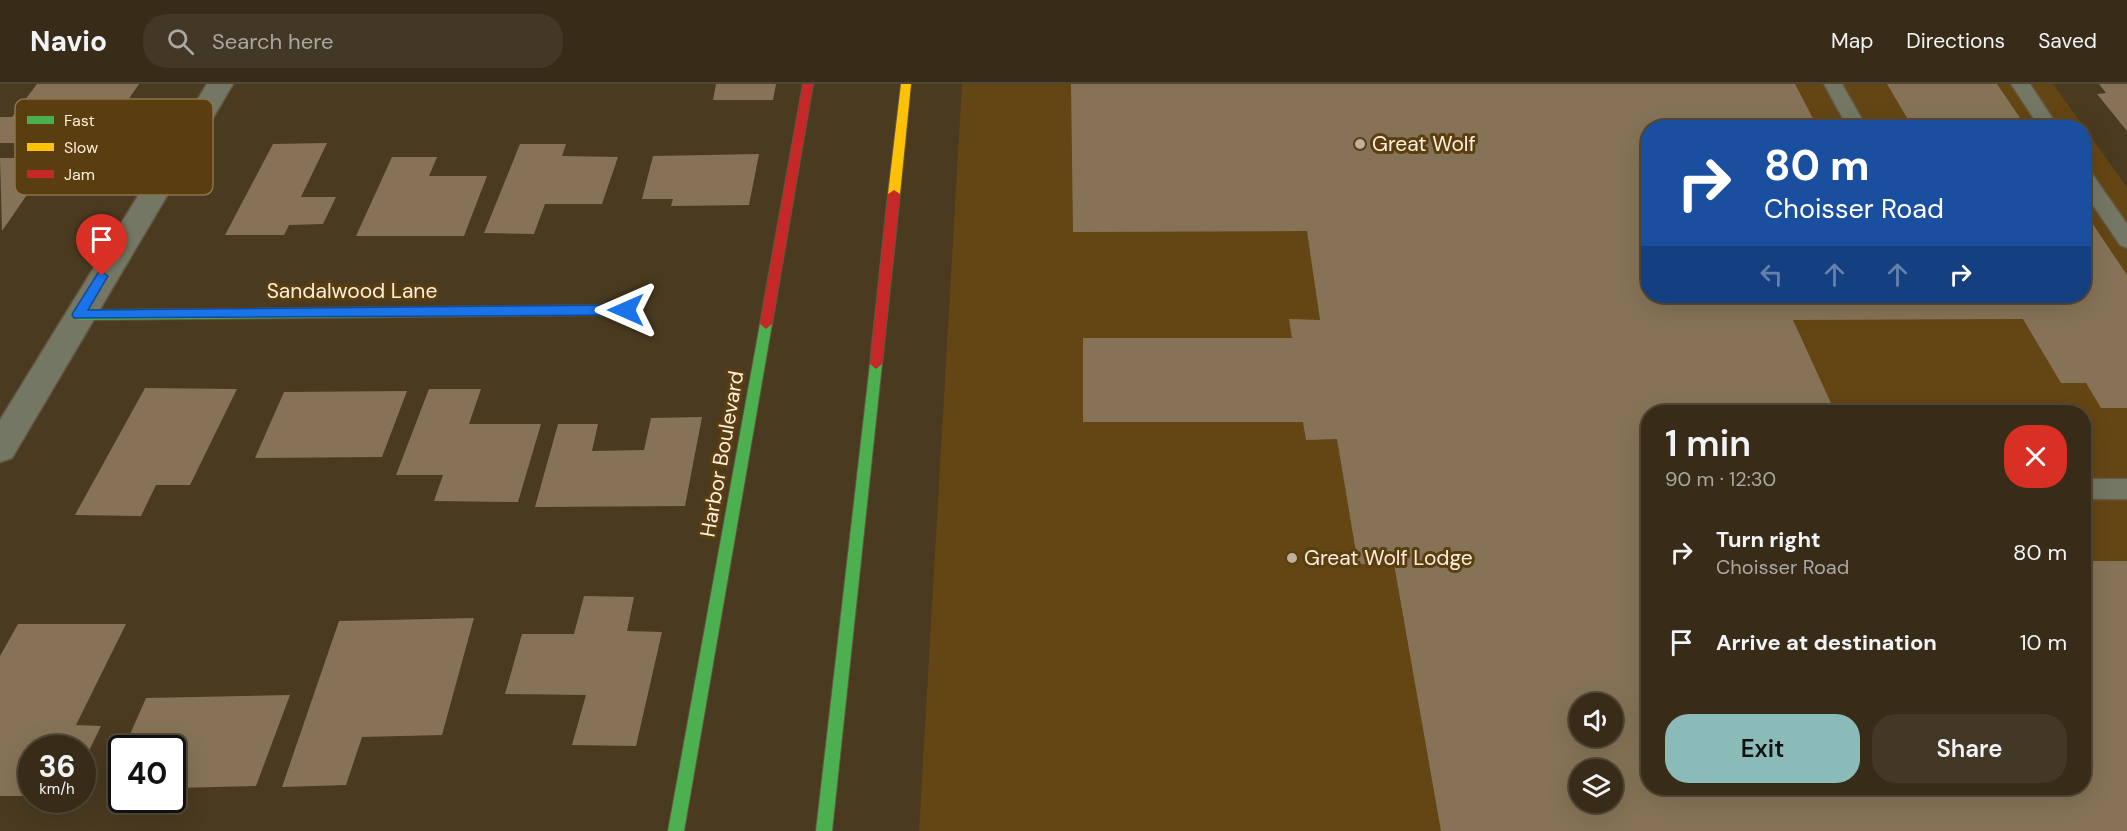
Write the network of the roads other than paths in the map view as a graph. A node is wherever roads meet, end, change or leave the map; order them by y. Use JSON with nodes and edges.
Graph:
{"nodes":[{"id":1,"x":220,"y":84,"type":"edge"},
{"id":2,"x":808,"y":84,"type":"edge"},
{"id":3,"x":906,"y":84,"type":"edge"},
{"id":4,"x":1833,"y":84,"type":"edge"},
{"id":5,"x":2020,"y":84,"type":"edge"},
{"id":6,"x":211,"y":99,"type":"edge"},
{"id":7,"x":1853,"y":120,"type":"edge"},
{"id":8,"x":2045,"y":120,"type":"edge"},
{"id":9,"x":2091,"y":187,"type":"edge"},
{"id":10,"x":152,"y":195,"type":"edge"},
{"id":11,"x":2127,"y":240,"type":"edge"},
{"id":12,"x":626,"y":310,"type":"dead end"},
{"id":13,"x":79,"y":315,"type":"junction"},
{"id":14,"x":0,"y":448,"type":"edge"},
{"id":15,"x":2091,"y":489,"type":"edge"},
{"id":16,"x":2127,"y":489,"type":"edge"},
{"id":17,"x":676,"y":831,"type":"edge"},
{"id":18,"x":824,"y":831,"type":"edge"}],
"edges":[{"from":1,"to":6,"type":"street"},
{"from":2,"to":17,"type":"main road","name":"Harbor Boulevard"},
{"from":3,"to":18,"type":"main road"},
{"from":4,"to":7,"type":"lane"},
{"from":5,"to":8,"type":"lane"},
{"from":9,"to":11,"type":"lane"},
{"from":10,"to":13,"type":"street"},
{"from":12,"to":13,"type":"main road","name":"Sandalwood Lane"},
{"from":13,"to":14,"type":"street"},
{"from":15,"to":16,"type":"lane"}]}
